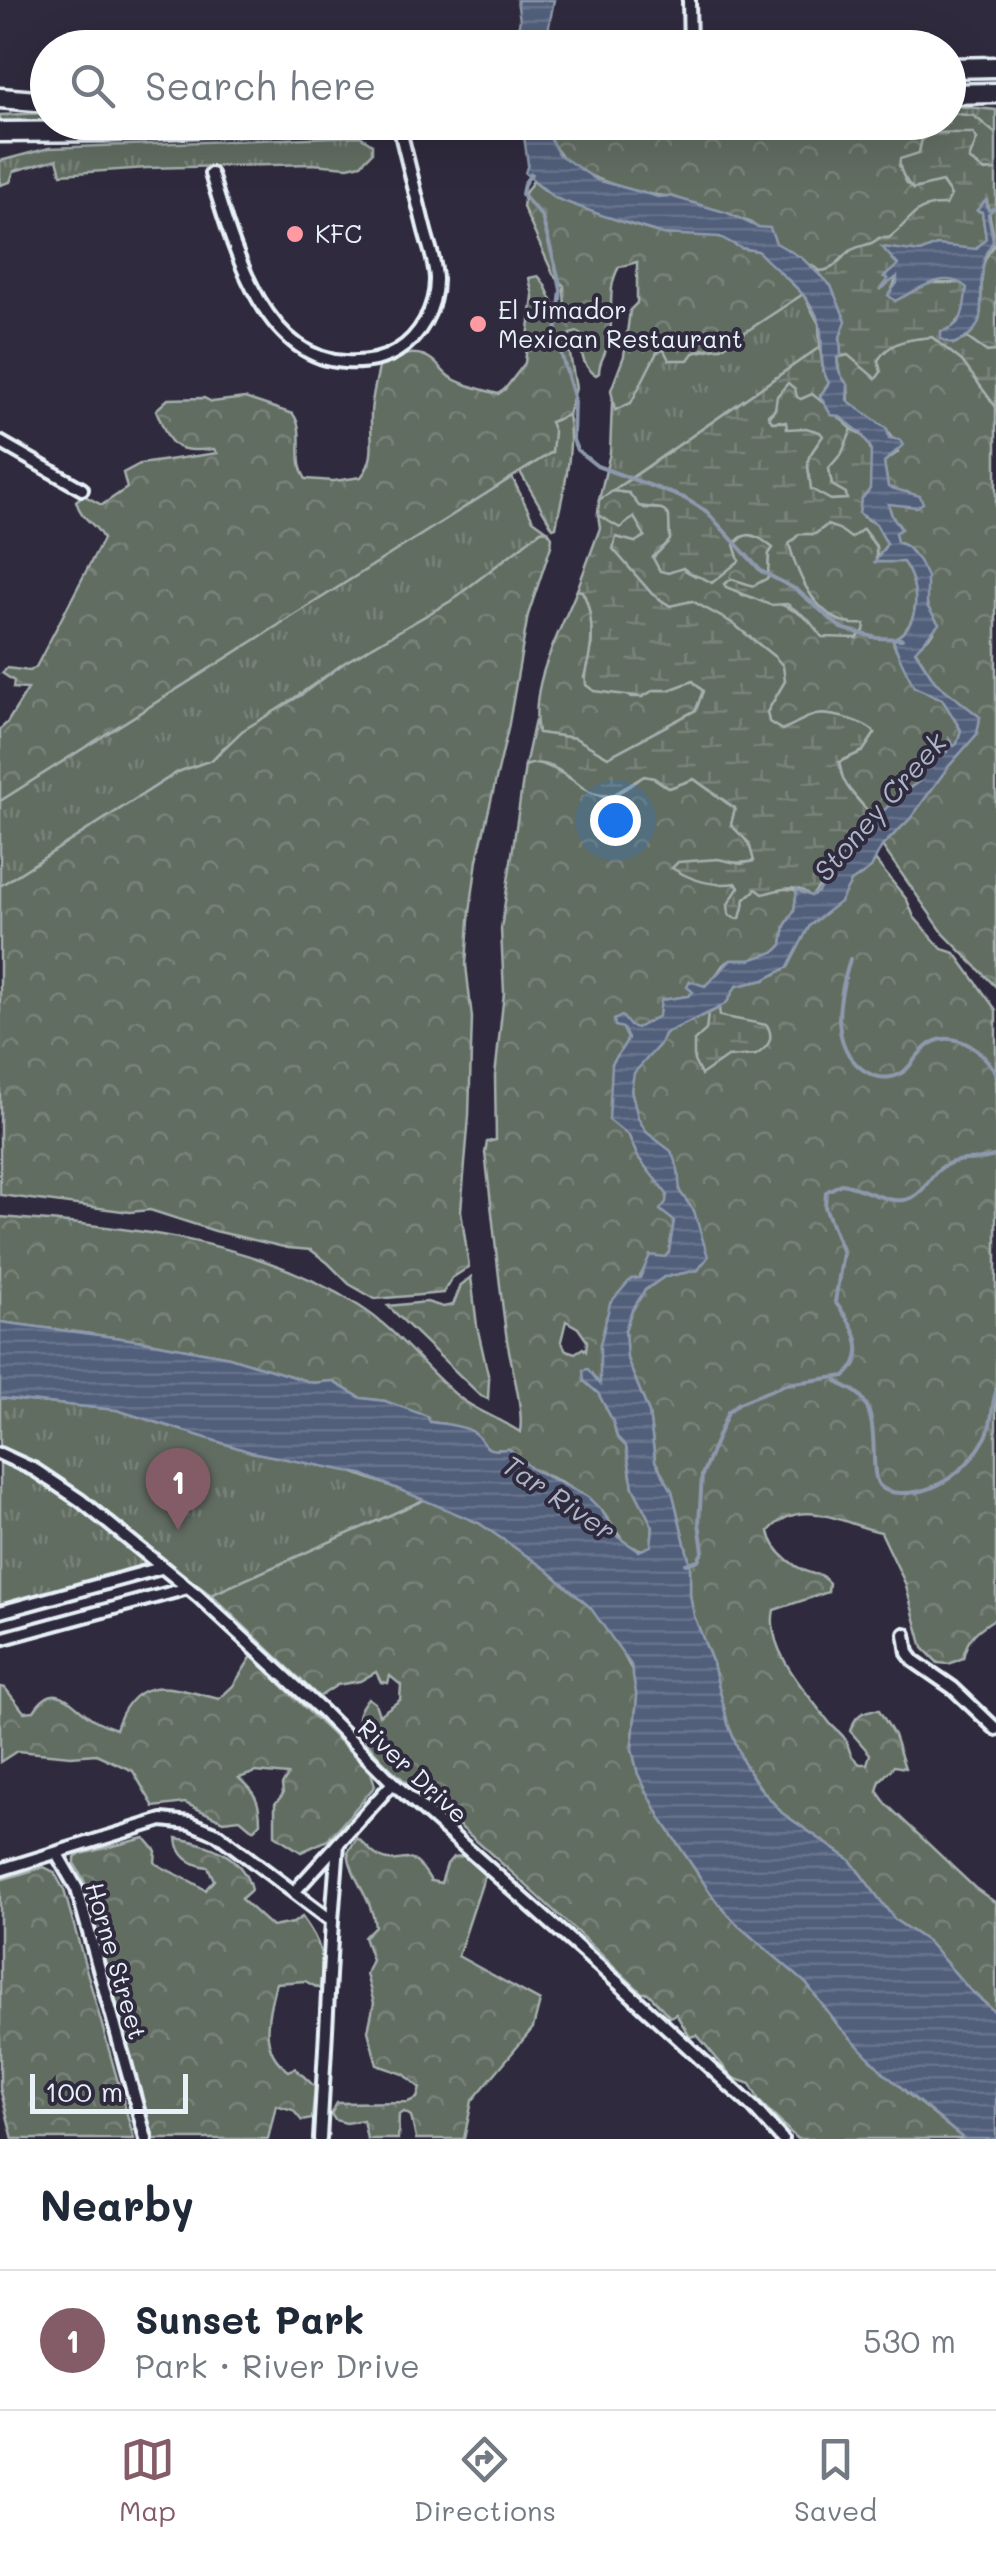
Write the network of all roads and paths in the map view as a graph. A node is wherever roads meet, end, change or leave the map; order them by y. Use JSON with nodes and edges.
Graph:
{"nodes":[{"id":1,"x":689,"y":0,"type":"edge"},
{"id":2,"x":690,"y":30,"type":"edge"},
{"id":3,"x":996,"y":67,"type":"edge"},
{"id":4,"x":966,"y":68,"type":"edge"},
{"id":5,"x":996,"y":93,"type":"edge"},
{"id":6,"x":966,"y":94,"type":"edge"},
{"id":7,"x":0,"y":98,"type":"edge"},
{"id":8,"x":30,"y":101,"type":"edge"},
{"id":9,"x":30,"y":104,"type":"edge"},
{"id":10,"x":0,"y":106,"type":"edge"},
{"id":11,"x":0,"y":132,"type":"edge"},
{"id":12,"x":30,"y":132,"type":"edge"},
{"id":13,"x":402,"y":140,"type":"edge"},
{"id":14,"x":211,"y":174,"type":"dead end"},
{"id":15,"x":0,"y":442,"type":"edge"},
{"id":16,"x":82,"y":489,"type":"dead end"},
{"id":17,"x":0,"y":1454,"type":"edge"},
{"id":18,"x":162,"y":1568,"type":"junction"},
{"id":19,"x":188,"y":1588,"type":"junction"},
{"id":20,"x":0,"y":1612,"type":"edge"},
{"id":21,"x":905,"y":1634,"type":"dead end"},
{"id":22,"x":0,"y":1638,"type":"edge"},
{"id":23,"x":996,"y":1729,"type":"edge"},
{"id":24,"x":393,"y":1783,"type":"junction"},
{"id":25,"x":338,"y":1843,"type":"junction"},
{"id":26,"x":58,"y":1854,"type":"junction"},
{"id":27,"x":0,"y":1870,"type":"edge"},
{"id":28,"x":295,"y":1891,"type":"junction"},
{"id":29,"x":332,"y":1921,"type":"junction"},
{"id":30,"x":146,"y":2139,"type":"edge"},
{"id":31,"x":320,"y":2139,"type":"edge"},
{"id":32,"x":782,"y":2139,"type":"edge"}],
"edges":[{"from":1,"to":2,"type":"street"},
{"from":3,"to":4,"type":"highway"},
{"from":5,"to":6,"type":"highway"},
{"from":7,"to":8,"type":"highway"},
{"from":9,"to":10,"type":"highway"},
{"from":11,"to":12,"type":"highway"},
{"from":13,"to":14,"type":"street"},
{"from":15,"to":16,"type":"street"},
{"from":17,"to":18,"type":"street","name":"River Drive"},
{"from":18,"to":19,"type":"street","name":"River Drive"},
{"from":18,"to":20,"type":"street"},
{"from":19,"to":22,"type":"street"},
{"from":19,"to":24,"type":"street","name":"River Drive"},
{"from":21,"to":23,"type":"street"},
{"from":24,"to":25,"type":"street"},
{"from":24,"to":32,"type":"street","name":"River Drive"},
{"from":25,"to":28,"type":"street"},
{"from":25,"to":29,"type":"street"},
{"from":26,"to":27,"type":"street"},
{"from":26,"to":28,"type":"street"},
{"from":26,"to":30,"type":"street","name":"Horne Street"},
{"from":28,"to":29,"type":"street"},
{"from":29,"to":31,"type":"street"}]}
